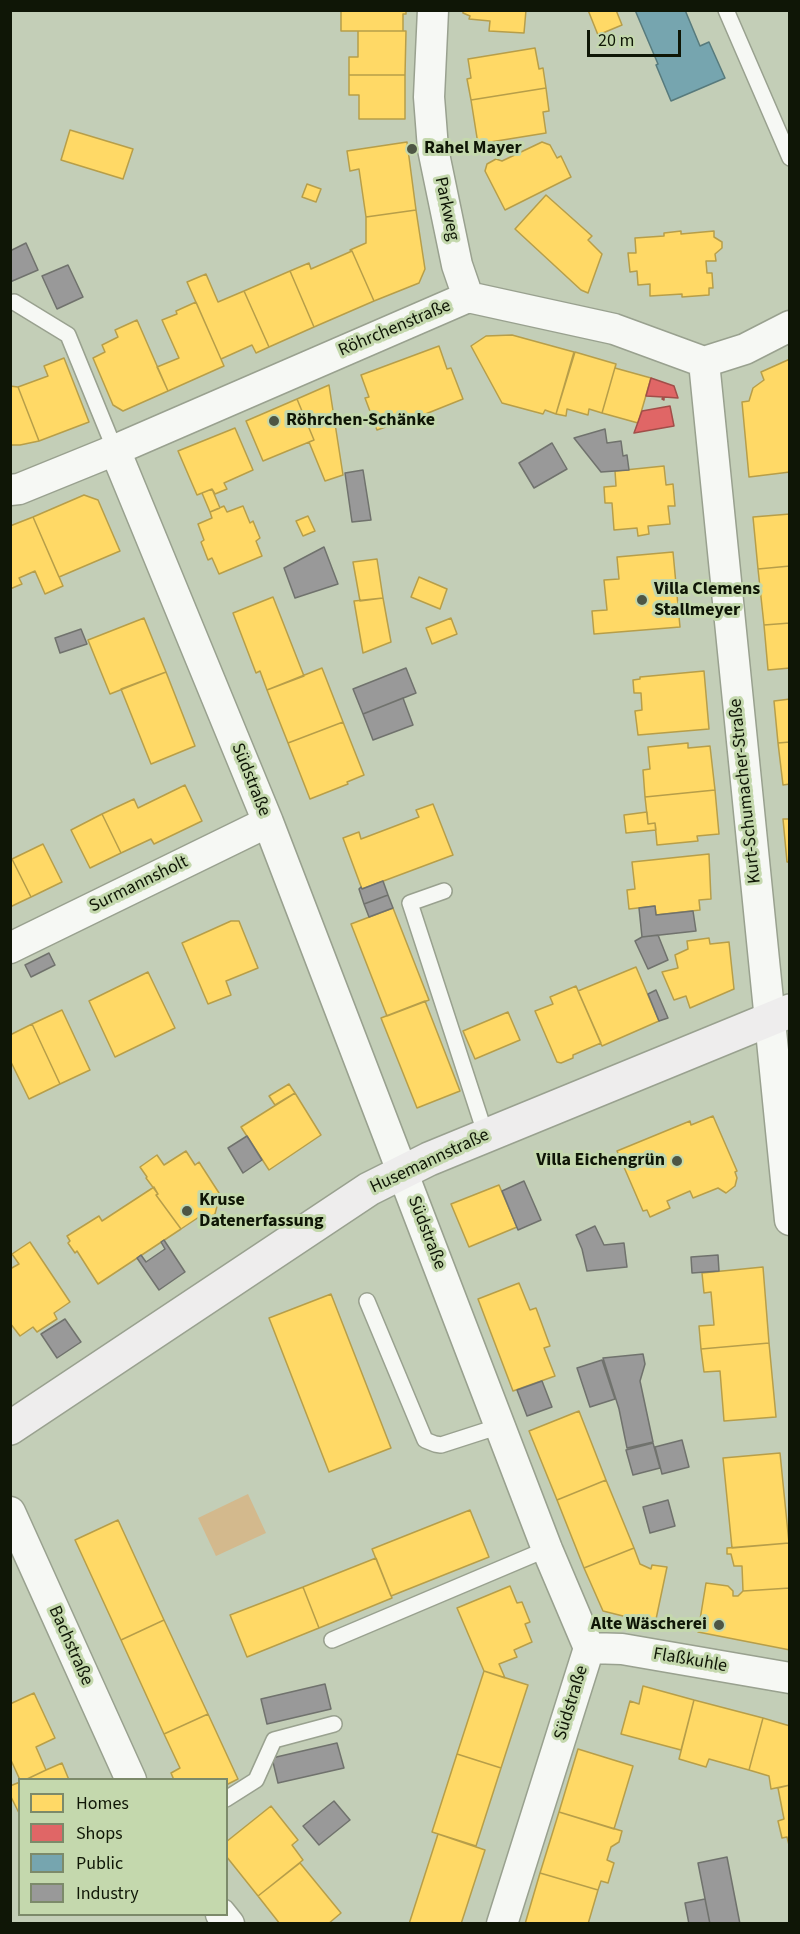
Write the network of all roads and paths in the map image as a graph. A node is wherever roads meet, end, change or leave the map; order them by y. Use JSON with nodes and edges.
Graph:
{"nodes":[{"id":1,"x":433,"y":10,"type":"edge"},
{"id":2,"x":726,"y":10,"type":"edge"},
{"id":3,"x":789,"y":158,"type":"edge"},
{"id":4,"x":468,"y":297,"type":"junction"},
{"id":5,"x":15,"y":302,"type":"dead end"},
{"id":6,"x":789,"y":326,"type":"edge"},
{"id":7,"x":704,"y":362,"type":"junction"},
{"id":8,"x":115,"y":450,"type":"junction"},
{"id":9,"x":10,"y":490,"type":"edge"},
{"id":10,"x":268,"y":822,"type":"junction"},
{"id":11,"x":444,"y":891,"type":"dead end"},
{"id":12,"x":10,"y":948,"type":"edge"},
{"id":13,"x":779,"y":1015,"type":"edge"},
{"id":14,"x":486,"y":1136,"type":"junction"},
{"id":15,"x":401,"y":1172,"type":"junction"},
{"id":16,"x":789,"y":1220,"type":"edge"},
{"id":17,"x":366,"y":1301,"type":"dead end"},
{"id":18,"x":500,"y":1426,"type":"junction"},
{"id":19,"x":10,"y":1428,"type":"edge"},
{"id":20,"x":10,"y":1512,"type":"edge"},
{"id":21,"x":547,"y":1549,"type":"junction"},
{"id":22,"x":332,"y":1640,"type":"dead end"},
{"id":23,"x":589,"y":1647,"type":"junction"},
{"id":24,"x":789,"y":1678,"type":"edge"},
{"id":25,"x":334,"y":1724,"type":"dead end"},
{"id":26,"x":131,"y":1778,"type":"edge"},
{"id":27,"x":228,"y":1798,"type":"edge"},
{"id":28,"x":502,"y":1923,"type":"edge"}],
"edges":[{"from":1,"to":4,"type":"street","name":"Parkweg"},
{"from":2,"to":3,"type":"lane"},
{"from":4,"to":7,"type":"street","name":"Röhrchenstraße"},
{"from":4,"to":8,"type":"street","name":"Röhrchenstraße"},
{"from":5,"to":8,"type":"lane"},
{"from":6,"to":7,"type":"street"},
{"from":7,"to":13,"type":"street","name":"Kurt-Schumacher-Straße"},
{"from":8,"to":9,"type":"street","name":"Röhrchenstraße"},
{"from":8,"to":10,"type":"street","name":"Südstraße"},
{"from":10,"to":12,"type":"street","name":"Surmannsholt"},
{"from":10,"to":15,"type":"street","name":"Südstraße"},
{"from":11,"to":14,"type":"lane"},
{"from":13,"to":14,"type":"main road","name":"Husemannstraße"},
{"from":13,"to":16,"type":"street","name":"Kurt-Schumacher-Straße"},
{"from":14,"to":15,"type":"main road","name":"Husemannstraße"},
{"from":15,"to":18,"type":"street","name":"Südstraße"},
{"from":15,"to":19,"type":"main road","name":"Husemannstraße"},
{"from":17,"to":18,"type":"lane"},
{"from":18,"to":21,"type":"street","name":"Südstraße"},
{"from":20,"to":26,"type":"street","name":"Bachstraße"},
{"from":21,"to":22,"type":"lane"},
{"from":21,"to":23,"type":"street","name":"Südstraße"},
{"from":23,"to":24,"type":"street","name":"Flaßkuhle"},
{"from":23,"to":28,"type":"street","name":"Südstraße"},
{"from":25,"to":27,"type":"lane"}]}
